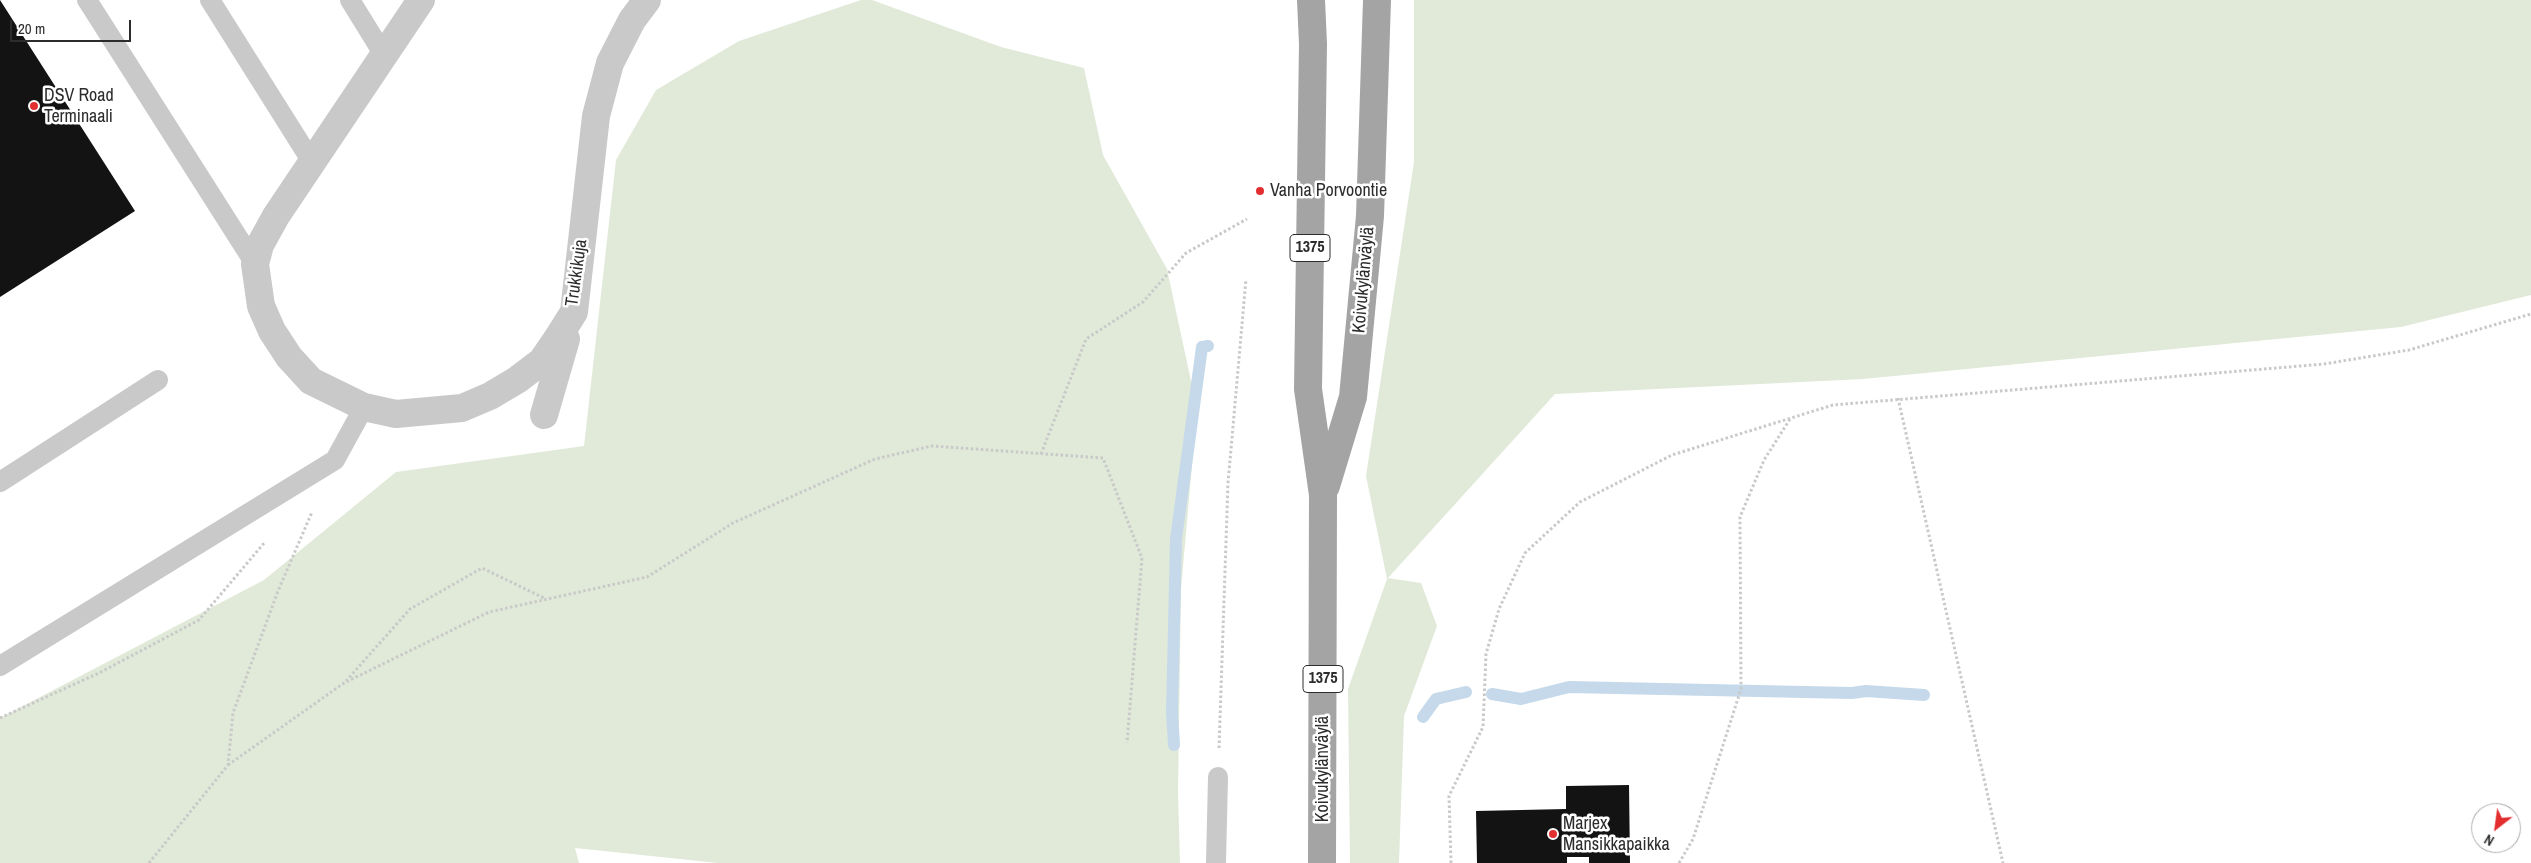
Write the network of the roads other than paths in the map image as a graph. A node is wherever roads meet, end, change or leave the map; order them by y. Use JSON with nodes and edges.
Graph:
{"nodes":[{"id":1,"x":87,"y":0,"type":"edge"},
{"id":2,"x":210,"y":0,"type":"edge"},
{"id":3,"x":350,"y":0,"type":"edge"},
{"id":4,"x":421,"y":0,"type":"edge"},
{"id":5,"x":647,"y":0,"type":"edge"},
{"id":6,"x":1311,"y":0,"type":"edge"},
{"id":7,"x":1377,"y":0,"type":"edge"},
{"id":8,"x":384,"y":55,"type":"junction"},
{"id":9,"x":312,"y":162,"type":"junction"},
{"id":10,"x":255,"y":264,"type":"junction"},
{"id":11,"x":574,"y":312,"type":"junction"},
{"id":12,"x":158,"y":380,"type":"dead end"},
{"id":13,"x":364,"y":407,"type":"junction"},
{"id":14,"x":544,"y":415,"type":"dead end"},
{"id":15,"x":0,"y":482,"type":"edge"},
{"id":16,"x":1323,"y":495,"type":"junction"},
{"id":17,"x":0,"y":666,"type":"edge"},
{"id":18,"x":1218,"y":777,"type":"road end"},
{"id":19,"x":1216,"y":863,"type":"edge"},
{"id":20,"x":1322,"y":863,"type":"edge"}],
"edges":[{"from":1,"to":10,"type":"lane"},
{"from":2,"to":9,"type":"lane"},
{"from":3,"to":8,"type":"lane"},
{"from":4,"to":8,"type":"street","name":"Trukkikuja"},
{"from":5,"to":11,"type":"street","name":"Trukkikuja"},
{"from":6,"to":16,"type":"main road","name":"Koivukylänväylä","number":"1375"},
{"from":7,"to":16,"type":"main road","name":"Koivukylänväylä","number":"1375"},
{"from":8,"to":9,"type":"street","name":"Trukkikuja"},
{"from":9,"to":10,"type":"street","name":"Trukkikuja"},
{"from":10,"to":13,"type":"street","name":"Trukkikuja"},
{"from":11,"to":13,"type":"street","name":"Trukkikuja"},
{"from":11,"to":14,"type":"street"},
{"from":12,"to":15,"type":"lane"},
{"from":13,"to":17,"type":"lane"},
{"from":16,"to":20,"type":"main road","name":"Koivukylänväylä","number":"1375"},
{"from":18,"to":19,"type":"lane"}]}
